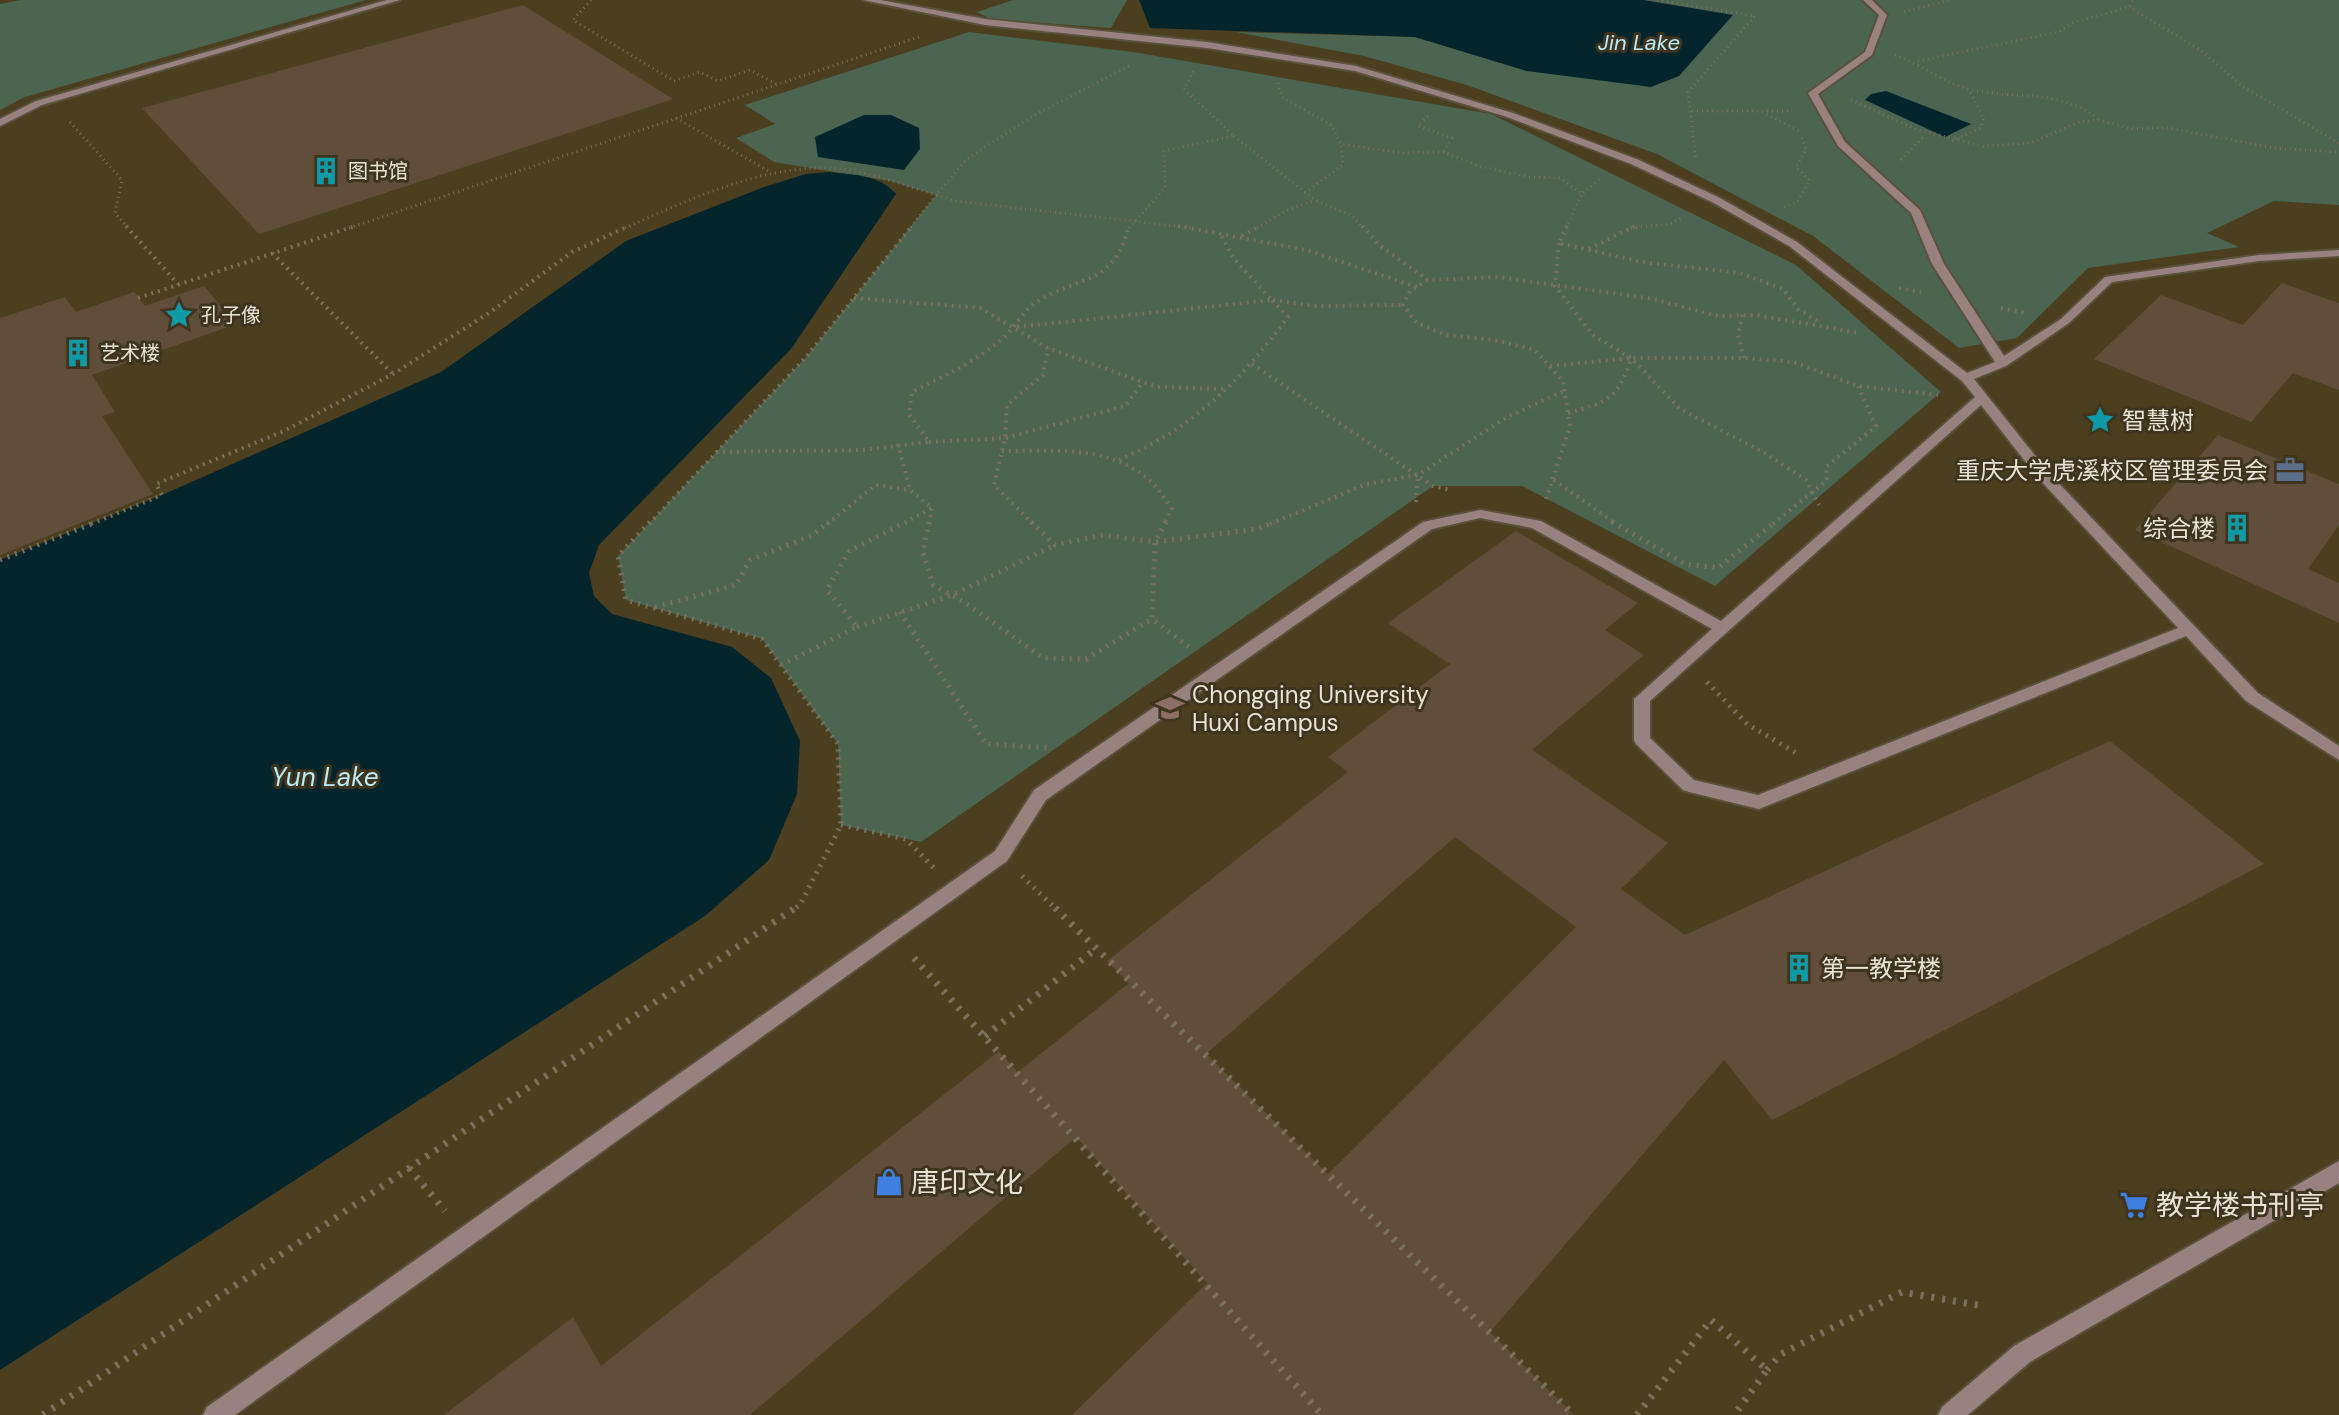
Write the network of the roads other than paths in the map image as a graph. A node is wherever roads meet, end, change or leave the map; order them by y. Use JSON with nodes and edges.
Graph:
{"nodes":[{"id":1,"x":396,"y":0,"type":"edge"},
{"id":2,"x":867,"y":0,"type":"edge"},
{"id":3,"x":1867,"y":0,"type":"edge"},
{"id":4,"x":0,"y":123,"type":"edge"},
{"id":5,"x":2339,"y":253,"type":"edge"},
{"id":6,"x":2002,"y":363,"type":"junction"},
{"id":7,"x":1966,"y":378,"type":"junction"},
{"id":8,"x":1983,"y":397,"type":"junction"},
{"id":9,"x":1722,"y":628,"type":"junction"},
{"id":10,"x":2189,"y":629,"type":"junction"},
{"id":11,"x":2339,"y":754,"type":"edge"},
{"id":12,"x":2339,"y":1171,"type":"edge"},
{"id":13,"x":215,"y":1415,"type":"edge"},
{"id":14,"x":1950,"y":1415,"type":"edge"}],
"edges":[{"from":1,"to":4,"type":"lane"},
{"from":2,"to":7,"type":"lane"},
{"from":3,"to":6,"type":"lane"},
{"from":5,"to":6,"type":"lane"},
{"from":6,"to":7,"type":"lane"},
{"from":7,"to":8,"type":"lane"},
{"from":8,"to":9,"type":"lane"},
{"from":8,"to":10,"type":"lane"},
{"from":9,"to":10,"type":"lane"},
{"from":9,"to":13,"type":"lane"},
{"from":10,"to":11,"type":"lane"},
{"from":12,"to":14,"type":"lane"}]}
